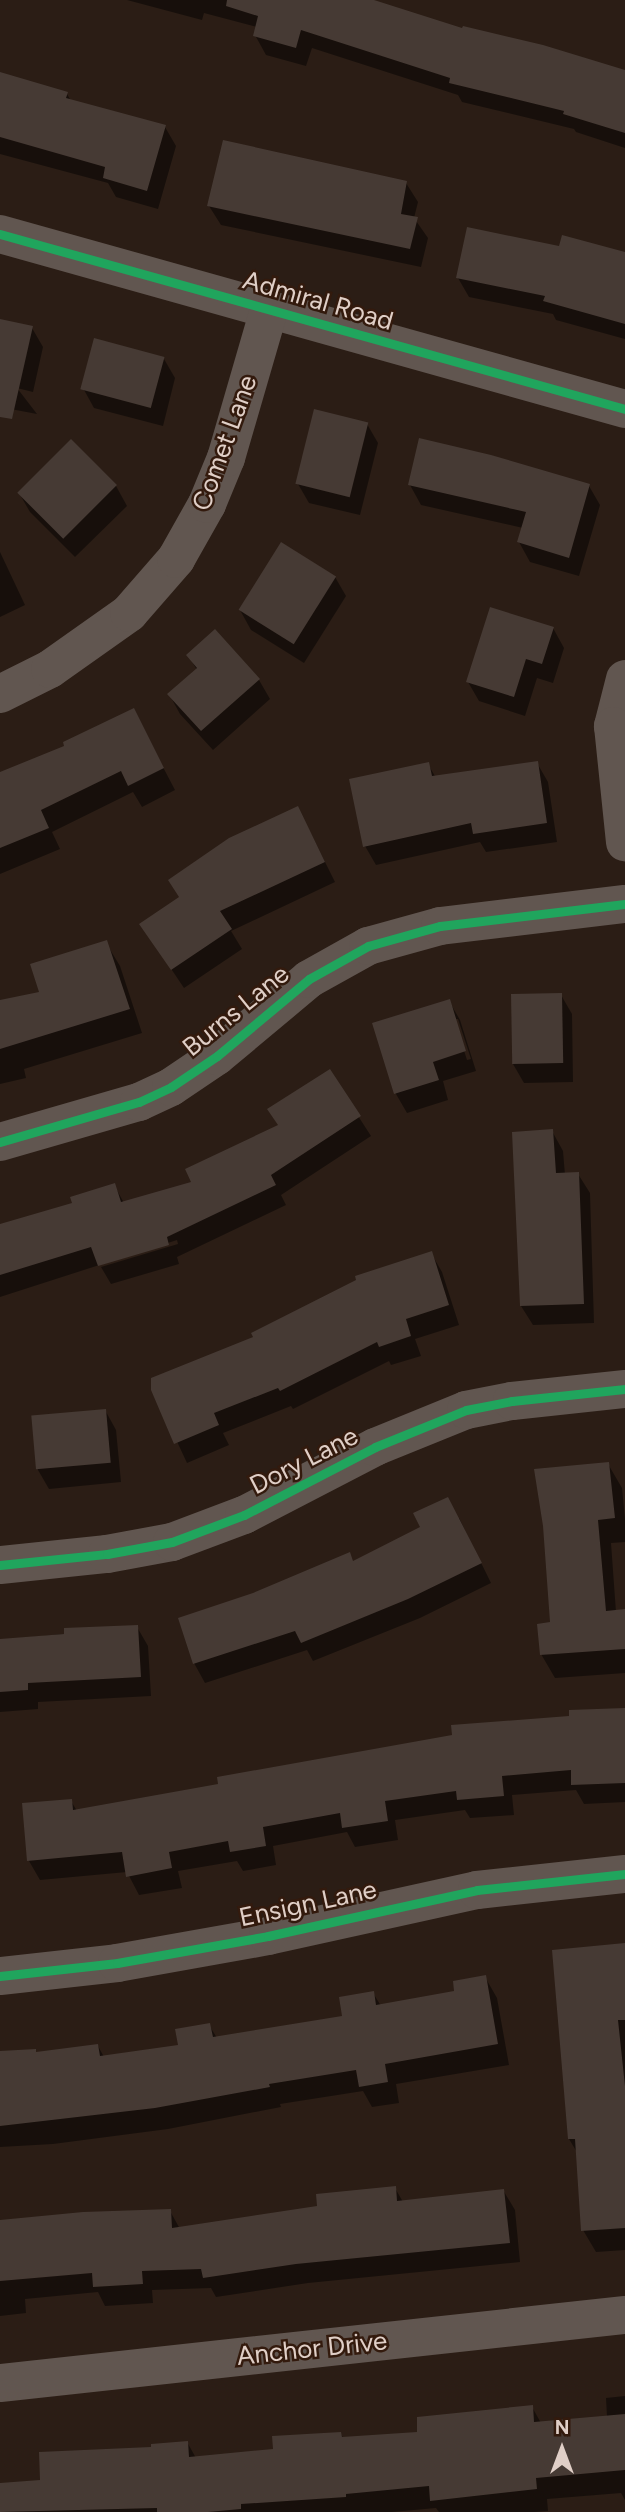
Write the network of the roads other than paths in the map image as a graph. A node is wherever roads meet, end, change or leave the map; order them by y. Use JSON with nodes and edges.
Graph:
{"nodes":[{"id":1,"x":0,"y":234,"type":"edge"},
{"id":2,"x":270,"y":310,"type":"junction"},
{"id":3,"x":625,"y":409,"type":"edge"},
{"id":4,"x":625,"y":679,"type":"edge"},
{"id":5,"x":0,"y":694,"type":"edge"},
{"id":6,"x":625,"y":842,"type":"edge"},
{"id":7,"x":625,"y":904,"type":"edge"},
{"id":8,"x":0,"y":1142,"type":"edge"},
{"id":9,"x":625,"y":1389,"type":"edge"},
{"id":10,"x":0,"y":1565,"type":"edge"},
{"id":11,"x":625,"y":1874,"type":"edge"},
{"id":12,"x":0,"y":1976,"type":"edge"},
{"id":13,"x":625,"y":2315,"type":"edge"},
{"id":14,"x":0,"y":2383,"type":"edge"}],
"edges":[{"from":1,"to":2,"type":"street","name":"Admiral Road"},
{"from":2,"to":3,"type":"street","name":"Admiral Road"},
{"from":2,"to":5,"type":"street","name":"Comet Lane"},
{"from":4,"to":6,"type":"street"},
{"from":7,"to":8,"type":"street","name":"Burns Lane"},
{"from":9,"to":10,"type":"street","name":"Dory Lane"},
{"from":11,"to":12,"type":"street","name":"Ensign Lane"},
{"from":13,"to":14,"type":"street","name":"Anchor Drive"}]}
